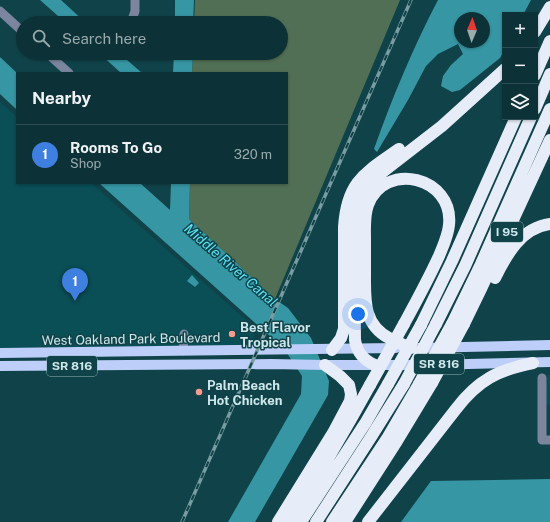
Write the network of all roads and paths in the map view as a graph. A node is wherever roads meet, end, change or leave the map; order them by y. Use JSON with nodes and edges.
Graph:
{"nodes":[{"id":1,"x":135,"y":0,"type":"edge"},
{"id":2,"x":550,"y":7,"type":"edge"},
{"id":3,"x":0,"y":11,"type":"edge"},
{"id":4,"x":133,"y":16,"type":"edge"},
{"id":5,"x":16,"y":26,"type":"edge"},
{"id":6,"x":538,"y":27,"type":"edge"},
{"id":7,"x":550,"y":41,"type":"edge"},
{"id":8,"x":550,"y":48,"type":"edge"},
{"id":9,"x":54,"y":60,"type":"edge"},
{"id":10,"x":538,"y":68,"type":"edge"},
{"id":11,"x":538,"y":68,"type":"edge"},
{"id":12,"x":68,"y":72,"type":"edge"},
{"id":13,"x":502,"y":72,"type":"edge"},
{"id":14,"x":550,"y":74,"type":"edge"},
{"id":15,"x":477,"y":94,"type":"junction"},
{"id":16,"x":538,"y":101,"type":"edge"},
{"id":17,"x":550,"y":109,"type":"edge"},
{"id":18,"x":515,"y":120,"type":"edge"},
{"id":19,"x":530,"y":120,"type":"edge"},
{"id":20,"x":550,"y":140,"type":"edge"},
{"id":21,"x":550,"y":224,"type":"edge"},
{"id":22,"x":464,"y":324,"type":"junction"},
{"id":23,"x":184,"y":334,"type":"dead end"},
{"id":24,"x":550,"y":346,"type":"edge"},
{"id":25,"x":411,"y":348,"type":"junction"},
{"id":26,"x":357,"y":349,"type":"junction"},
{"id":27,"x":328,"y":350,"type":"junction"},
{"id":28,"x":183,"y":351,"type":"junction"},
{"id":29,"x":80,"y":352,"type":"junction"},
{"id":30,"x":0,"y":353,"type":"edge"},
{"id":31,"x":14,"y":353,"type":"junction"},
{"id":32,"x":550,"y":362,"type":"edge"},
{"id":33,"x":533,"y":363,"type":"junction"},
{"id":34,"x":167,"y":364,"type":"junction"},
{"id":35,"x":202,"y":364,"type":"junction"},
{"id":36,"x":324,"y":365,"type":"junction"},
{"id":37,"x":375,"y":365,"type":"junction"},
{"id":38,"x":0,"y":366,"type":"edge"},
{"id":39,"x":65,"y":366,"type":"junction"},
{"id":40,"x":542,"y":378,"type":"dead end"},
{"id":41,"x":546,"y":440,"type":"edge"},
{"id":42,"x":278,"y":522,"type":"edge"},
{"id":43,"x":291,"y":522,"type":"edge"},
{"id":44,"x":301,"y":522,"type":"edge"},
{"id":45,"x":316,"y":522,"type":"edge"},
{"id":46,"x":332,"y":522,"type":"edge"},
{"id":47,"x":345,"y":522,"type":"edge"},
{"id":48,"x":368,"y":522,"type":"edge"}],
"edges":[{"from":1,"to":4,"type":"street"},
{"from":2,"to":6,"type":"highway"},
{"from":3,"to":5,"type":"street"},
{"from":7,"to":10,"type":"highway"},
{"from":8,"to":11,"type":"highway"},
{"from":9,"to":12,"type":"street"},
{"from":13,"to":15,"type":"highway"},
{"from":14,"to":16,"type":"highway"},
{"from":15,"to":26,"type":"highway"},
{"from":15,"to":27,"type":"highway"},
{"from":17,"to":46,"type":"highway","bridge":true},
{"from":18,"to":44,"type":"highway","number":"I 95","bridge":true},
{"from":19,"to":45,"type":"highway","bridge":true},
{"from":20,"to":22,"type":"highway","number":"I 95"},
{"from":21,"to":22,"type":"highway"},
{"from":22,"to":47,"type":"highway","number":"I 95","bridge":true},
{"from":23,"to":28,"type":"street"},
{"from":24,"to":25,"type":"main road","name":"West Oakland Park Boulevard","number":"SR 816"},
{"from":25,"to":26,"type":"main road","name":"West Oakland Park Boulevard","number":"SR 816"},
{"from":25,"to":43,"type":"highway","bridge":true},
{"from":26,"to":27,"type":"main road","name":"West Oakland Park Boulevard","number":"SR 816"},
{"from":26,"to":37,"type":"highway"},
{"from":27,"to":28,"type":"main road","name":"West Oakland Park Boulevard","number":"SR 816"},
{"from":28,"to":29,"type":"main road","name":"West Oakland Park Boulevard","number":"SR 816"},
{"from":28,"to":34,"type":"main road"},
{"from":28,"to":35,"type":"main road"},
{"from":29,"to":31,"type":"main road","name":"West Oakland Park Boulevard","number":"SR 816"},
{"from":29,"to":39,"type":"main road"},
{"from":30,"to":31,"type":"main road","name":"West Oakland Park Boulevard","number":"SR 816"},
{"from":31,"to":38,"type":"main road"},
{"from":32,"to":33,"type":"main road","name":"West Oakland Park Boulevard","number":"SR 816"},
{"from":33,"to":37,"type":"main road","name":"West Oakland Park Boulevard","number":"SR 816"},
{"from":33,"to":48,"type":"highway"},
{"from":34,"to":35,"type":"main road","name":"West Oakland Park Boulevard","number":"SR 816"},
{"from":34,"to":39,"type":"main road","name":"West Oakland Park Boulevard","number":"SR 816"},
{"from":35,"to":36,"type":"main road","name":"West Oakland Park Boulevard","number":"SR 816"},
{"from":36,"to":37,"type":"main road","name":"West Oakland Park Boulevard","number":"SR 816"},
{"from":36,"to":42,"type":"highway"},
{"from":38,"to":39,"type":"main road","name":"West Oakland Park Boulevard","number":"SR 816"},
{"from":40,"to":41,"type":"street"}]}
